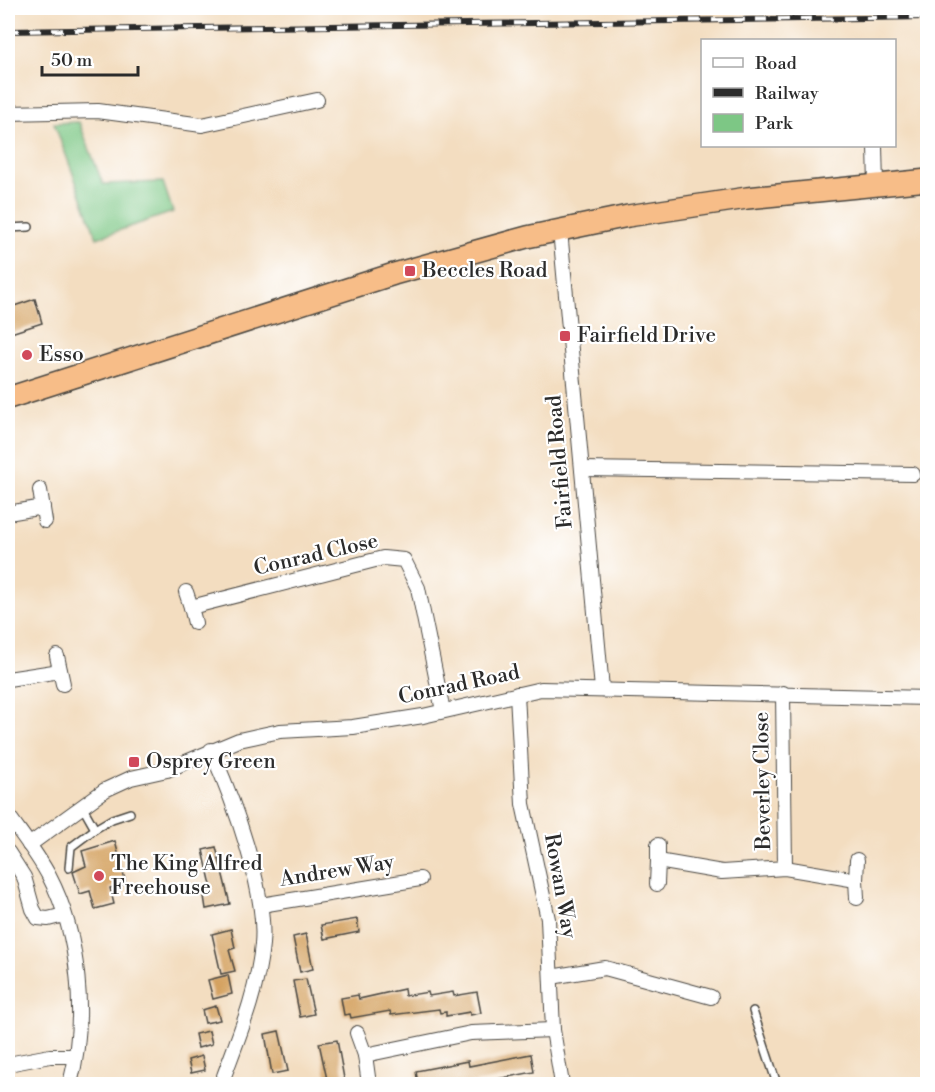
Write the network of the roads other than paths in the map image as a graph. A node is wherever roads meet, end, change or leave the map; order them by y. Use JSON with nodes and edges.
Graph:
{"nodes":[{"id":1,"x":317,"y":100,"type":"dead end"},
{"id":2,"x":8,"y":113,"type":"edge"},
{"id":3,"x":875,"y":147,"type":"edge"},
{"id":4,"x":927,"y":180,"type":"edge"},
{"id":5,"x":876,"y":186,"type":"junction"},
{"id":6,"x":29,"y":227,"type":"dead end"},
{"id":7,"x":8,"y":228,"type":"edge"},
{"id":8,"x":560,"y":230,"type":"junction"},
{"id":9,"x":8,"y":398,"type":"edge"},
{"id":10,"x":582,"y":469,"type":"junction"},
{"id":11,"x":913,"y":474,"type":"dead end"},
{"id":12,"x":40,"y":490,"type":"dead end"},
{"id":13,"x":8,"y":513,"type":"edge"},
{"id":14,"x":186,"y":592,"type":"dead end"},
{"id":15,"x":191,"y":607,"type":"junction"},
{"id":16,"x":195,"y":623,"type":"dead end"},
{"id":17,"x":57,"y":656,"type":"dead end"},
{"id":18,"x":8,"y":679,"type":"edge"},
{"id":19,"x":602,"y":689,"type":"junction"},
{"id":20,"x":783,"y":693,"type":"junction"},
{"id":21,"x":517,"y":694,"type":"junction"},
{"id":22,"x":927,"y":698,"type":"edge"},
{"id":23,"x":443,"y":711,"type":"junction"},
{"id":24,"x":211,"y":750,"type":"junction"},
{"id":25,"x":82,"y":807,"type":"junction"},
{"id":26,"x":130,"y":813,"type":"dead end"},
{"id":27,"x":8,"y":815,"type":"edge"},
{"id":28,"x":95,"y":829,"type":"junction"},
{"id":29,"x":29,"y":845,"type":"junction"},
{"id":30,"x":658,"y":845,"type":"dead end"},
{"id":31,"x":8,"y":852,"type":"edge"},
{"id":32,"x":857,"y":860,"type":"dead end"},
{"id":33,"x":658,"y":861,"type":"junction"},
{"id":34,"x":69,"y":868,"type":"dead end"},
{"id":35,"x":785,"y":868,"type":"junction"},
{"id":36,"x":420,"y":879,"type":"dead end"},
{"id":37,"x":856,"y":880,"type":"junction"},
{"id":38,"x":657,"y":884,"type":"dead end"},
{"id":39,"x":856,"y":898,"type":"dead end"},
{"id":40,"x":261,"y":905,"type":"junction"},
{"id":41,"x":64,"y":915,"type":"junction"},
{"id":42,"x":551,"y":977,"type":"junction"},
{"id":43,"x":711,"y":997,"type":"dead end"},
{"id":44,"x":753,"y":1011,"type":"dead end"},
{"id":45,"x":553,"y":1030,"type":"junction"},
{"id":46,"x":357,"y":1033,"type":"dead end"},
{"id":47,"x":365,"y":1055,"type":"junction"},
{"id":48,"x":75,"y":1056,"type":"junction"},
{"id":49,"x":8,"y":1064,"type":"edge"},
{"id":50,"x":368,"y":1077,"type":"dead end"},
{"id":51,"x":70,"y":1084,"type":"edge"},
{"id":52,"x":224,"y":1084,"type":"edge"},
{"id":53,"x":562,"y":1084,"type":"edge"},
{"id":54,"x":777,"y":1084,"type":"edge"}],
"edges":[{"from":1,"to":2,"type":"street"},
{"from":3,"to":5,"type":"street"},
{"from":4,"to":5,"type":"highway"},
{"from":5,"to":8,"type":"highway"},
{"from":6,"to":7,"type":"lane"},
{"from":8,"to":9,"type":"highway"},
{"from":8,"to":10,"type":"street","name":"Fairfield Road"},
{"from":10,"to":11,"type":"street"},
{"from":10,"to":19,"type":"street","name":"Fairfield Road"},
{"from":12,"to":13,"type":"street"},
{"from":14,"to":15,"type":"street"},
{"from":15,"to":16,"type":"street"},
{"from":15,"to":23,"type":"street","name":"Conrad Close"},
{"from":17,"to":18,"type":"street"},
{"from":19,"to":20,"type":"street","name":"Conrad Road"},
{"from":19,"to":21,"type":"street","name":"Conrad Road"},
{"from":20,"to":22,"type":"street","name":"Conrad Road"},
{"from":20,"to":35,"type":"street","name":"Beverley Close"},
{"from":21,"to":23,"type":"street","name":"Conrad Road"},
{"from":21,"to":42,"type":"street","name":"Rowan Way"},
{"from":23,"to":24,"type":"street","name":"Conrad Road"},
{"from":24,"to":25,"type":"street","name":"Conrad Road"},
{"from":24,"to":40,"type":"street"},
{"from":25,"to":28,"type":"lane"},
{"from":25,"to":29,"type":"street","name":"Conrad Road"},
{"from":26,"to":28,"type":"lane"},
{"from":27,"to":29,"type":"street"},
{"from":28,"to":34,"type":"lane"},
{"from":29,"to":41,"type":"street"},
{"from":30,"to":33,"type":"street"},
{"from":31,"to":41,"type":"street"},
{"from":32,"to":37,"type":"street"},
{"from":33,"to":35,"type":"street","name":"Beverley Close"},
{"from":33,"to":38,"type":"street"},
{"from":35,"to":37,"type":"street","name":"Beverley Close"},
{"from":36,"to":40,"type":"street","name":"Andrew Way"},
{"from":37,"to":39,"type":"street"},
{"from":40,"to":52,"type":"street"},
{"from":41,"to":48,"type":"street"},
{"from":42,"to":43,"type":"street"},
{"from":42,"to":45,"type":"street","name":"Rowan Way"},
{"from":44,"to":54,"type":"lane"},
{"from":45,"to":47,"type":"street"},
{"from":45,"to":53,"type":"street","name":"Rowan Way"},
{"from":46,"to":47,"type":"street"},
{"from":47,"to":50,"type":"street"},
{"from":48,"to":49,"type":"street"},
{"from":48,"to":51,"type":"street"}]}
